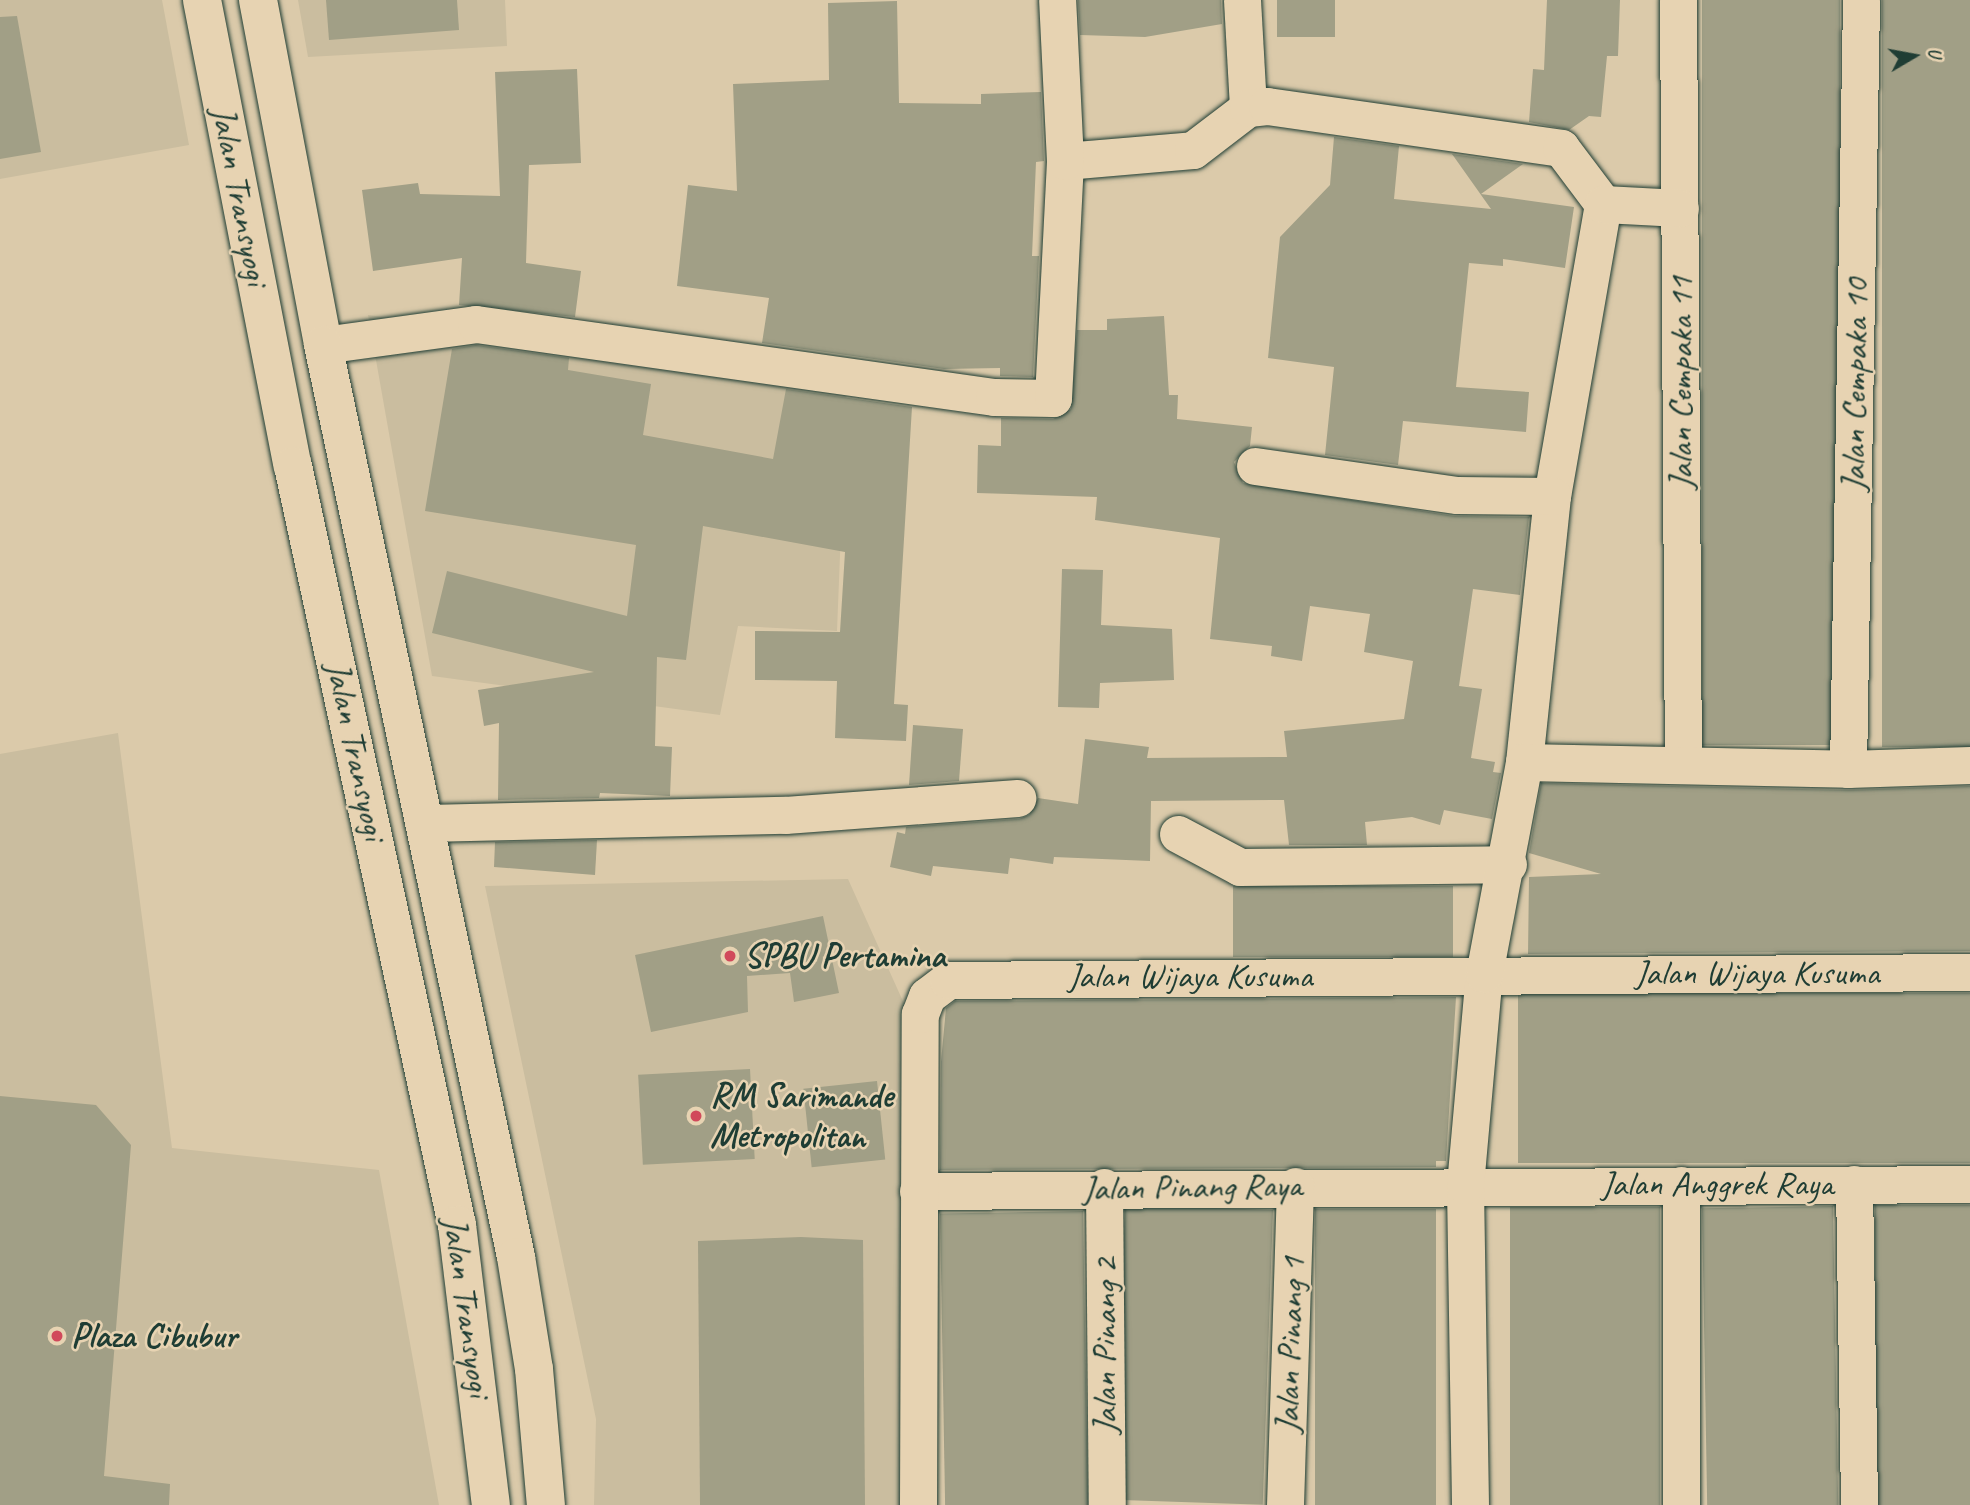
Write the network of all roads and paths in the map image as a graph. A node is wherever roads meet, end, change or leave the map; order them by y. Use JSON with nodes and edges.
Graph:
{"nodes":[{"id":1,"x":202,"y":0,"type":"edge"},
{"id":2,"x":258,"y":0,"type":"edge"},
{"id":3,"x":1057,"y":0,"type":"edge"},
{"id":4,"x":1242,"y":0,"type":"edge"},
{"id":5,"x":1678,"y":0,"type":"edge"},
{"id":6,"x":1861,"y":0,"type":"edge"},
{"id":7,"x":1248,"y":108,"type":"junction"},
{"id":8,"x":1065,"y":161,"type":"junction"},
{"id":9,"x":1603,"y":204,"type":"junction"},
{"id":10,"x":1679,"y":208,"type":"junction"},
{"id":11,"x":323,"y":345,"type":"junction"},
{"id":12,"x":1255,"y":466,"type":"dead end"},
{"id":13,"x":1552,"y":496,"type":"junction"},
{"id":14,"x":1524,"y":762,"type":"junction"},
{"id":15,"x":1683,"y":765,"type":"junction"},
{"id":16,"x":1970,"y":765,"type":"edge"},
{"id":17,"x":1848,"y":769,"type":"junction"},
{"id":18,"x":1017,"y":798,"type":"dead end"},
{"id":19,"x":426,"y":823,"type":"junction"},
{"id":20,"x":1178,"y":834,"type":"dead end"},
{"id":21,"x":1508,"y":864,"type":"junction"},
{"id":22,"x":1970,"y":972,"type":"edge"},
{"id":23,"x":1484,"y":974,"type":"junction"},
{"id":24,"x":1853,"y":1184,"type":"junction"},
{"id":25,"x":1970,"y":1184,"type":"edge"},
{"id":26,"x":1465,"y":1185,"type":"junction"},
{"id":27,"x":1681,"y":1185,"type":"junction"},
{"id":28,"x":1295,"y":1186,"type":"junction"},
{"id":29,"x":1104,"y":1187,"type":"junction"},
{"id":30,"x":918,"y":1191,"type":"junction"},
{"id":31,"x":491,"y":1505,"type":"edge"},
{"id":32,"x":546,"y":1505,"type":"edge"},
{"id":33,"x":918,"y":1505,"type":"edge"},
{"id":34,"x":1107,"y":1505,"type":"edge"},
{"id":35,"x":1285,"y":1505,"type":"edge"},
{"id":36,"x":1470,"y":1505,"type":"edge"},
{"id":37,"x":1681,"y":1505,"type":"edge"},
{"id":38,"x":1859,"y":1505,"type":"edge"}],
"edges":[{"from":1,"to":31,"type":"highway","name":"Jalan Transyogi"},
{"from":2,"to":11,"type":"highway","name":"Jalan Transyogi"},
{"from":3,"to":8,"type":"street"},
{"from":4,"to":7,"type":"street"},
{"from":5,"to":10,"type":"street","name":"Jalan Cempaka 11"},
{"from":6,"to":17,"type":"street","name":"Jalan Cempaka 10"},
{"from":7,"to":8,"type":"street"},
{"from":7,"to":9,"type":"street"},
{"from":8,"to":11,"type":"street"},
{"from":9,"to":10,"type":"street"},
{"from":9,"to":13,"type":"street"},
{"from":10,"to":15,"type":"street","name":"Jalan Cempaka 11"},
{"from":11,"to":19,"type":"highway","name":"Jalan Transyogi"},
{"from":12,"to":13,"type":"street"},
{"from":13,"to":14,"type":"street"},
{"from":14,"to":15,"type":"street"},
{"from":14,"to":21,"type":"street"},
{"from":15,"to":17,"type":"street"},
{"from":16,"to":17,"type":"street"},
{"from":18,"to":19,"type":"street"},
{"from":19,"to":32,"type":"highway","name":"Jalan Transyogi"},
{"from":20,"to":21,"type":"street"},
{"from":21,"to":23,"type":"street"},
{"from":22,"to":23,"type":"street","name":"Jalan Wijaya Kusuma"},
{"from":23,"to":26,"type":"street"},
{"from":23,"to":30,"type":"street","name":"Jalan Wijaya Kusuma"},
{"from":24,"to":25,"type":"street","name":"Jalan Anggrek Raya"},
{"from":24,"to":27,"type":"street","name":"Jalan Anggrek Raya"},
{"from":24,"to":38,"type":"street"},
{"from":26,"to":27,"type":"street","name":"Jalan Anggrek Raya"},
{"from":26,"to":28,"type":"street","name":"Jalan Pinang Raya"},
{"from":26,"to":36,"type":"street"},
{"from":27,"to":37,"type":"street"},
{"from":28,"to":29,"type":"street","name":"Jalan Pinang Raya"},
{"from":28,"to":35,"type":"street","name":"Jalan Pinang 1"},
{"from":29,"to":30,"type":"street","name":"Jalan Pinang Raya"},
{"from":29,"to":34,"type":"street","name":"Jalan Pinang 2"},
{"from":30,"to":33,"type":"street","name":"Jalan Wijaya Kusuma"}]}
